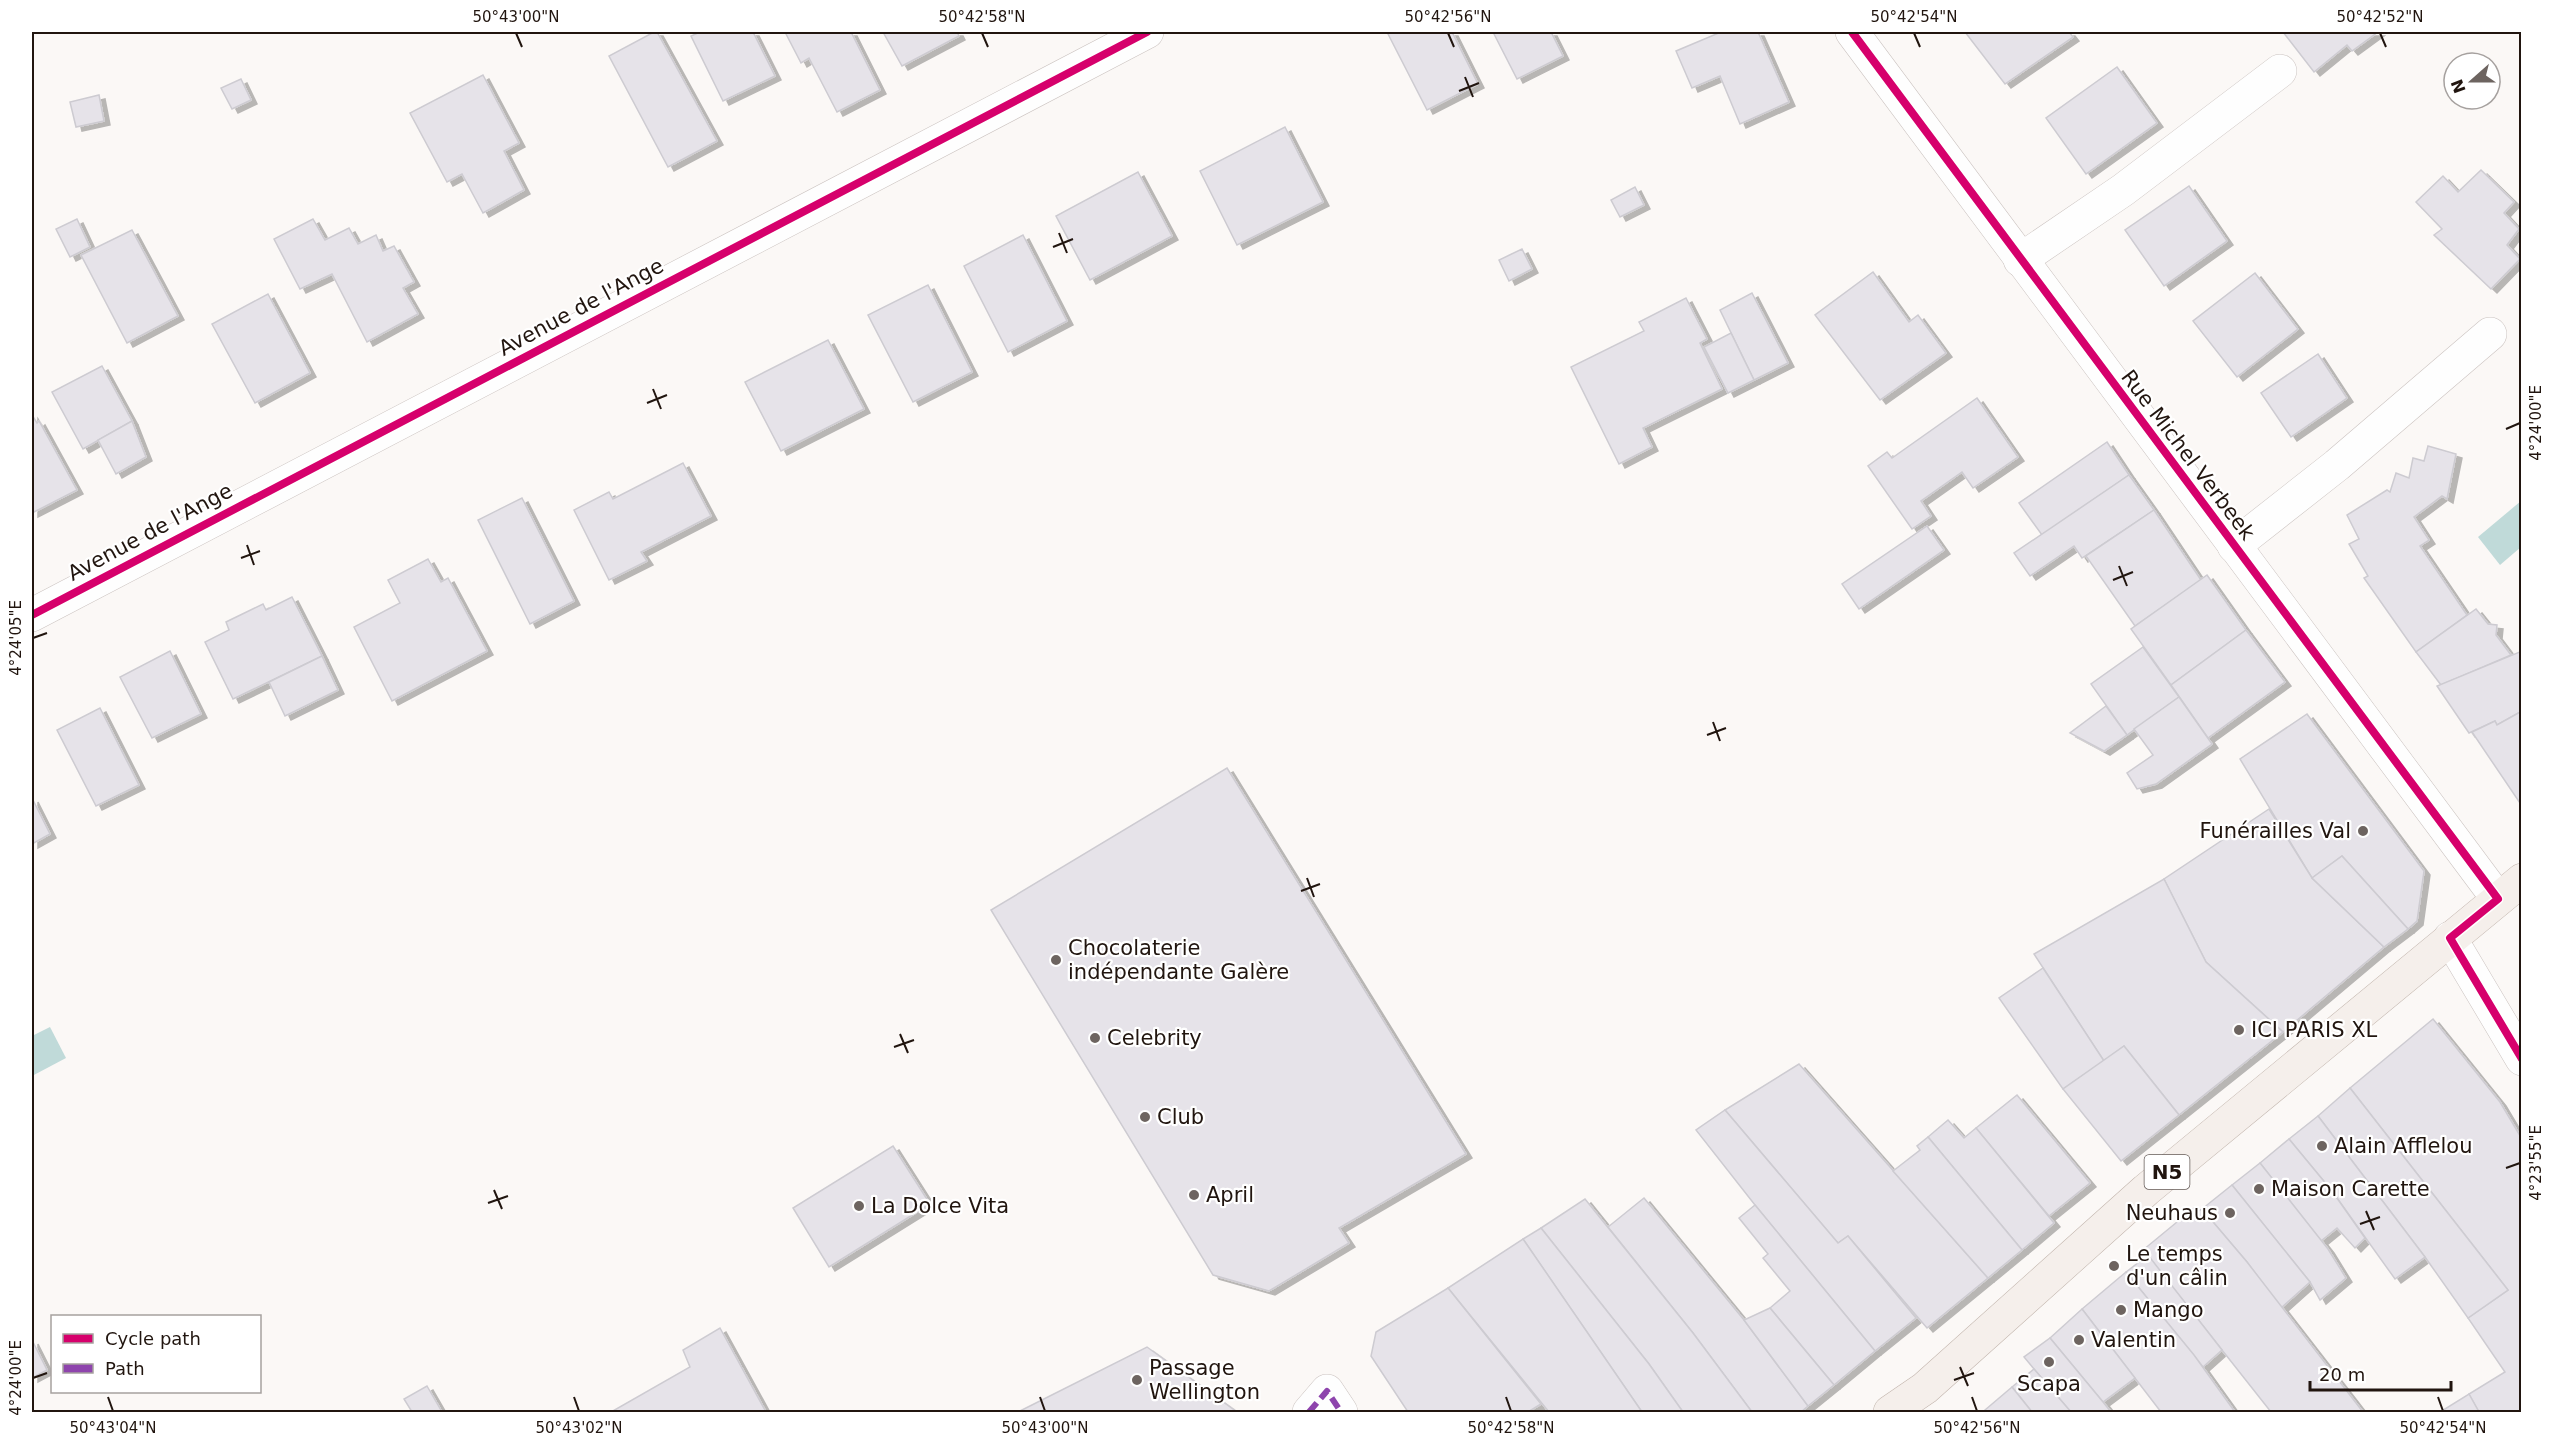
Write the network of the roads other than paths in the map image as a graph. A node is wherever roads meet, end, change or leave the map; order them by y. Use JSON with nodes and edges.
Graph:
{"nodes":[{"id":1,"x":1147,"y":32,"type":"edge"},
{"id":2,"x":1852,"y":32,"type":"edge"},
{"id":3,"x":2280,"y":70,"type":"dead end"},
{"id":4,"x":2020,"y":260,"type":"junction"},
{"id":5,"x":2490,"y":334,"type":"dead end"},
{"id":6,"x":2234,"y":546,"type":"junction"},
{"id":7,"x":32,"y":615,"type":"edge"},
{"id":8,"x":2510,"y":889,"type":"edge"},
{"id":9,"x":2450,"y":938,"type":"junction"},
{"id":10,"x":2522,"y":1059,"type":"edge"},
{"id":11,"x":1309,"y":1413,"type":"edge"},
{"id":12,"x":1341,"y":1413,"type":"edge"},
{"id":13,"x":1890,"y":1413,"type":"edge"}],
"edges":[{"from":1,"to":7,"type":"street","name":"Avenue de l'Ange"},
{"from":2,"to":4,"type":"street","name":"Rue Michel Verbeek"},
{"from":3,"to":4,"type":"street"},
{"from":4,"to":6,"type":"street","name":"Rue Michel Verbeek"},
{"from":5,"to":6,"type":"street"},
{"from":6,"to":8,"type":"street","name":"Rue Michel Verbeek"},
{"from":8,"to":9,"type":"main road","number":"N5"},
{"from":9,"to":10,"type":"street"},
{"from":9,"to":13,"type":"main road","number":"N5"},
{"from":11,"to":12,"type":"street"}]}
